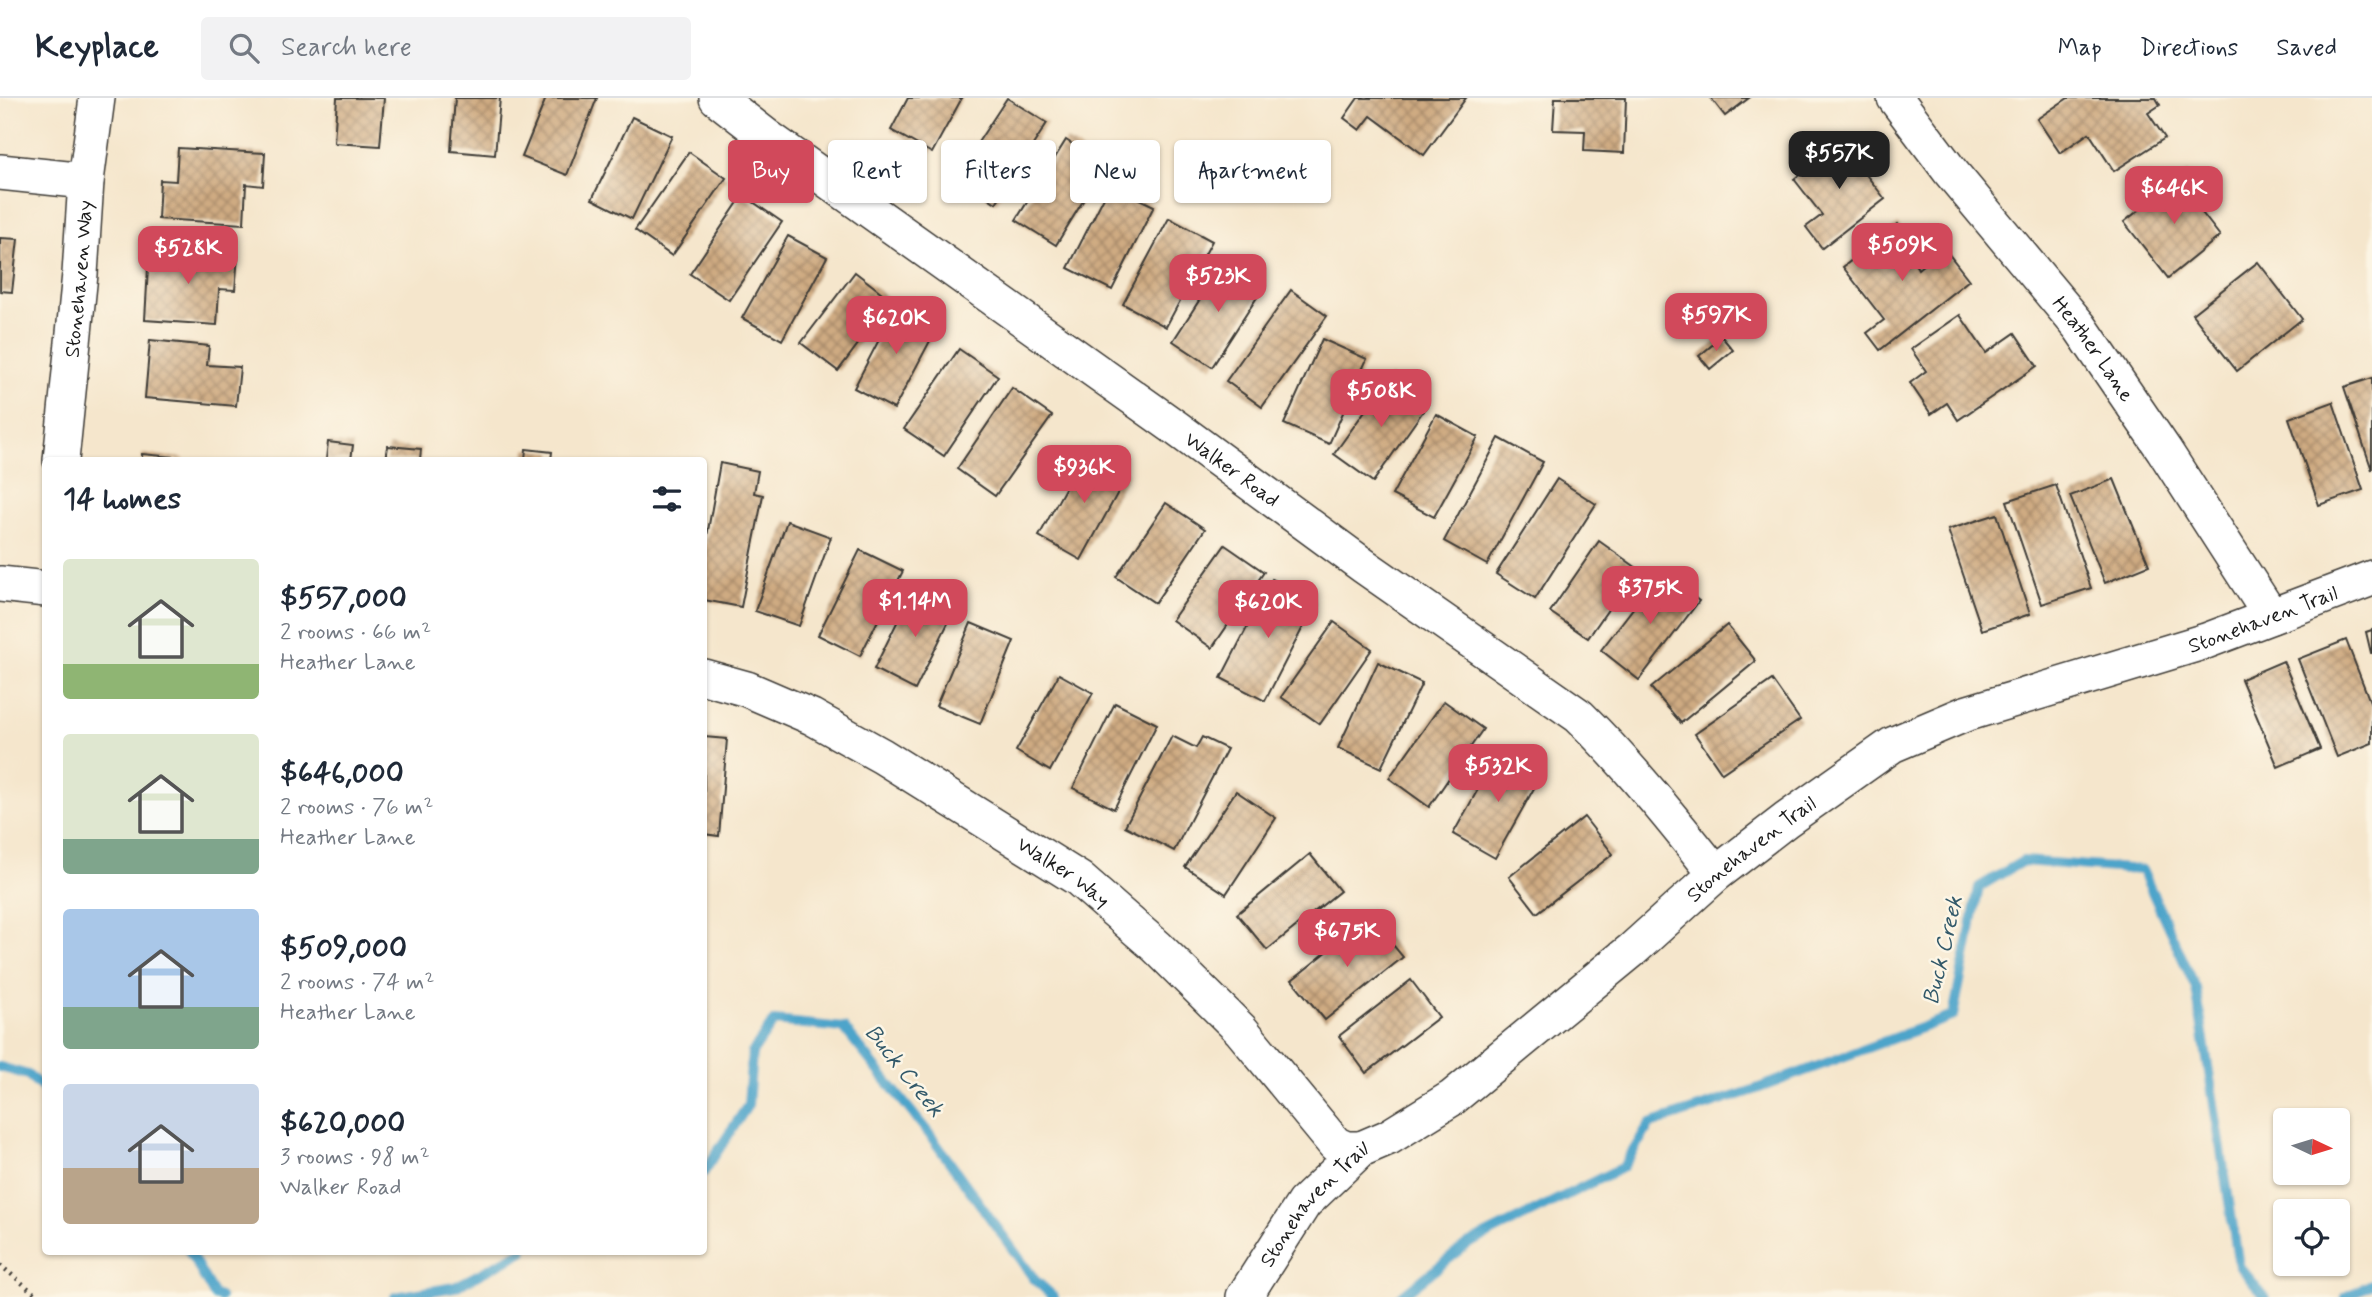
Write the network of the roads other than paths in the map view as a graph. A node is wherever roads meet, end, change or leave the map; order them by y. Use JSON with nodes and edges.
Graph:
{"nodes":[{"id":1,"x":97,"y":98,"type":"edge"},
{"id":2,"x":717,"y":98,"type":"edge"},
{"id":3,"x":1895,"y":98,"type":"edge"},
{"id":4,"x":0,"y":172,"type":"edge"},
{"id":5,"x":86,"y":181,"type":"junction"},
{"id":6,"x":61,"y":457,"type":"edge"},
{"id":7,"x":2372,"y":578,"type":"edge"},
{"id":8,"x":0,"y":584,"type":"edge"},
{"id":9,"x":42,"y":589,"type":"edge"},
{"id":10,"x":2271,"y":616,"type":"junction"},
{"id":11,"x":707,"y":678,"type":"edge"},
{"id":12,"x":1716,"y":874,"type":"junction"},
{"id":13,"x":1361,"y":1149,"type":"junction"},
{"id":14,"x":1244,"y":1297,"type":"edge"}],
"edges":[{"from":1,"to":5,"type":"street","name":"Stonehaven Way"},
{"from":2,"to":12,"type":"street","name":"Walker Road"},
{"from":3,"to":10,"type":"street","name":"Heather Lane"},
{"from":4,"to":5,"type":"street"},
{"from":5,"to":6,"type":"street","name":"Stonehaven Way"},
{"from":7,"to":10,"type":"street","name":"Stonehaven Trail"},
{"from":8,"to":9,"type":"street"},
{"from":10,"to":12,"type":"street","name":"Stonehaven Trail"},
{"from":11,"to":13,"type":"street","name":"Walker Way"},
{"from":12,"to":13,"type":"street","name":"Stonehaven Trail"},
{"from":13,"to":14,"type":"street","name":"Stonehaven Trail"}]}
